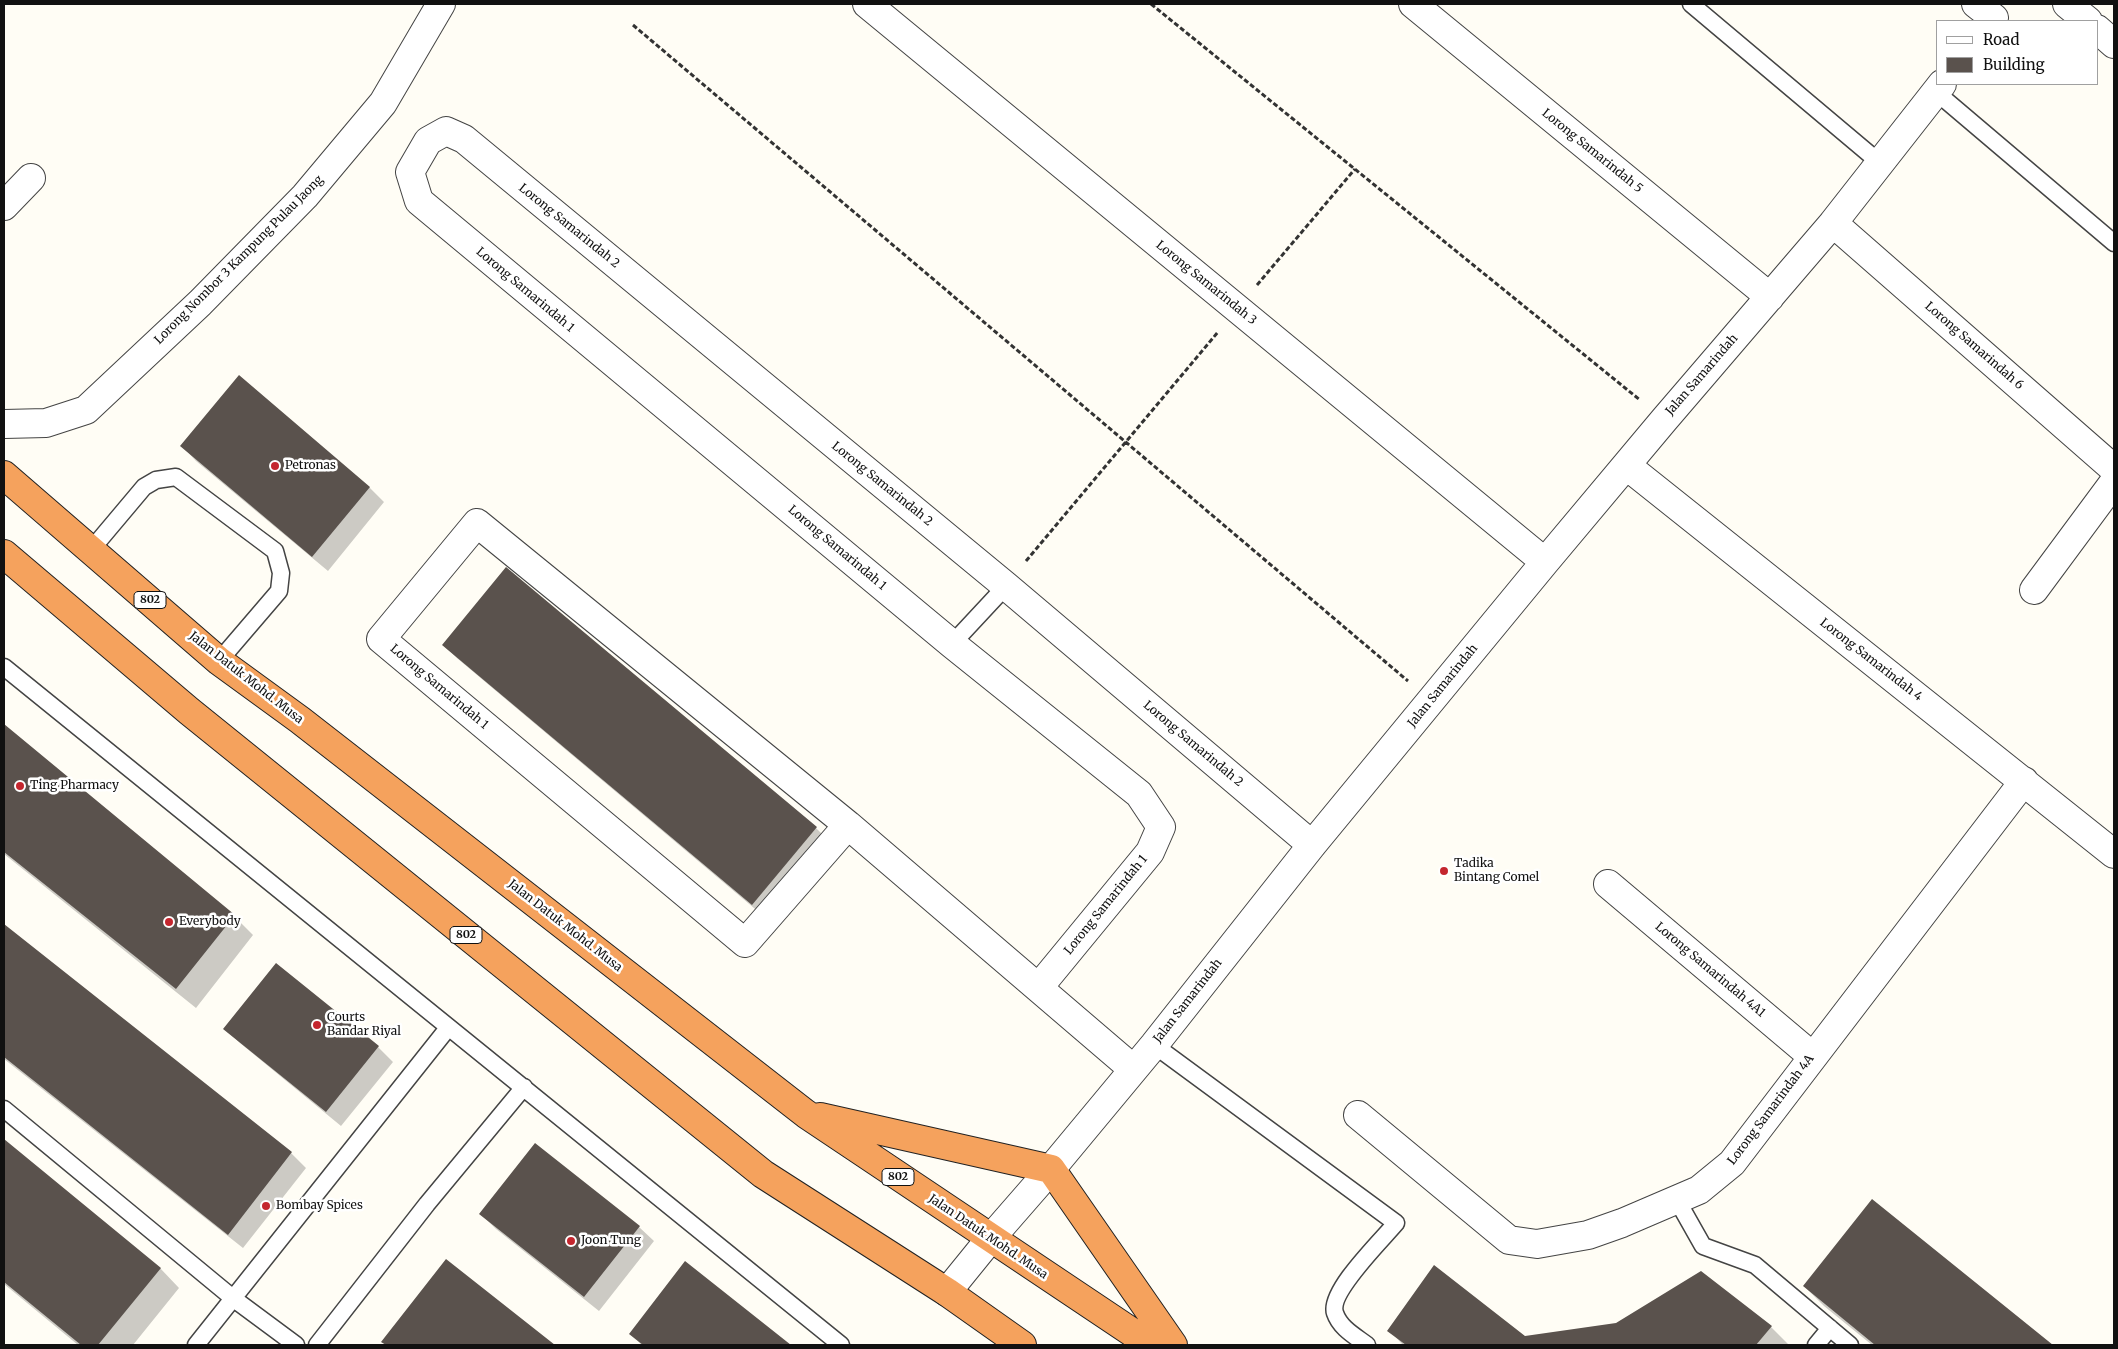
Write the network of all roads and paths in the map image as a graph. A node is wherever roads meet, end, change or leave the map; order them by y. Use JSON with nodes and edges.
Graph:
{"nodes":[{"id":1,"x":441,"y":4,"type":"edge"},
{"id":2,"x":868,"y":4,"type":"edge"},
{"id":3,"x":1151,"y":4,"type":"edge"},
{"id":4,"x":1413,"y":4,"type":"edge"},
{"id":5,"x":1691,"y":4,"type":"edge"},
{"id":6,"x":2067,"y":4,"type":"edge"},
{"id":7,"x":2087,"y":20,"type":"edge"},
{"id":8,"x":633,"y":25,"type":"dead end"},
{"id":9,"x":2098,"y":30,"type":"edge"},
{"id":10,"x":2114,"y":44,"type":"edge"},
{"id":11,"x":1939,"y":88,"type":"edge"},
{"id":12,"x":446,"y":130,"type":"joint"},
{"id":13,"x":1880,"y":163,"type":"junction"},
{"id":14,"x":1355,"y":169,"type":"junction"},
{"id":15,"x":31,"y":178,"type":"dead end"},
{"id":16,"x":4,"y":206,"type":"edge"},
{"id":17,"x":1833,"y":223,"type":"junction"},
{"id":18,"x":2114,"y":243,"type":"edge"},
{"id":19,"x":1770,"y":298,"type":"junction"},
{"id":20,"x":1238,"y":309,"type":"junction"},
{"id":21,"x":1664,"y":420,"type":"junction"},
{"id":22,"x":4,"y":424,"type":"edge"},
{"id":23,"x":1126,"y":442,"type":"junction"},
{"id":24,"x":1627,"y":466,"type":"junction"},
{"id":25,"x":2114,"y":469,"type":"edge"},
{"id":26,"x":4,"y":474,"type":"edge"},
{"id":27,"x":2114,"y":482,"type":"edge"},
{"id":28,"x":91,"y":550,"type":"junction"},
{"id":29,"x":4,"y":554,"type":"edge"},
{"id":30,"x":1545,"y":562,"type":"junction"},
{"id":31,"x":1006,"y":586,"type":"junction"},
{"id":32,"x":2034,"y":590,"type":"dead end"},
{"id":33,"x":952,"y":644,"type":"junction"},
{"id":34,"x":219,"y":661,"type":"junction"},
{"id":35,"x":4,"y":668,"type":"edge"},
{"id":36,"x":1431,"y":701,"type":"junction"},
{"id":37,"x":2024,"y":781,"type":"junction"},
{"id":38,"x":848,"y":825,"type":"junction"},
{"id":39,"x":1312,"y":845,"type":"junction"},
{"id":40,"x":2114,"y":854,"type":"edge"},
{"id":41,"x":1608,"y":884,"type":"dead end"},
{"id":42,"x":1039,"y":987,"type":"junction"},
{"id":43,"x":448,"y":1028,"type":"junction"},
{"id":44,"x":1154,"y":1045,"type":"junction"},
{"id":45,"x":1812,"y":1056,"type":"junction"},
{"id":46,"x":1133,"y":1069,"type":"junction"},
{"id":47,"x":524,"y":1087,"type":"junction"},
{"id":48,"x":4,"y":1109,"type":"edge"},
{"id":49,"x":806,"y":1114,"type":"junction"},
{"id":50,"x":1358,"y":1115,"type":"dead end"},
{"id":51,"x":1051,"y":1169,"type":"junction"},
{"id":52,"x":1677,"y":1200,"type":"junction"},
{"id":53,"x":990,"y":1239,"type":"junction"},
{"id":54,"x":947,"y":1292,"type":"junction"},
{"id":55,"x":234,"y":1299,"type":"junction"},
{"id":56,"x":1830,"y":1328,"type":"junction"},
{"id":57,"x":196,"y":1345,"type":"edge"},
{"id":58,"x":296,"y":1345,"type":"edge"},
{"id":59,"x":317,"y":1345,"type":"edge"},
{"id":60,"x":842,"y":1345,"type":"edge"},
{"id":61,"x":1022,"y":1345,"type":"edge"},
{"id":62,"x":1151,"y":1345,"type":"edge"},
{"id":63,"x":1174,"y":1345,"type":"edge"},
{"id":64,"x":1367,"y":1345,"type":"edge"},
{"id":65,"x":1816,"y":1345,"type":"edge"},
{"id":66,"x":1850,"y":1345,"type":"edge"}],
"edges":[{"from":1,"to":22,"type":"street","name":"Lorong Nombor 3 Kampung Pulau Jaong"},
{"from":2,"to":20,"type":"street","name":"Lorong Samarindah 3"},
{"from":3,"to":14,"type":"path"},
{"from":4,"to":19,"type":"street","name":"Lorong Samarindah 5"},
{"from":5,"to":13,"type":"lane"},
{"from":6,"to":7,"type":"street"},
{"from":8,"to":23,"type":"path"},
{"from":9,"to":10,"type":"street"},
{"from":11,"to":13,"type":"street","name":"Jalan Samarindah"},
{"from":11,"to":18,"type":"lane"},
{"from":12,"to":31,"type":"street","name":"Lorong Samarindah 2"},
{"from":12,"to":33,"type":"street","name":"Lorong Samarindah 1"},
{"from":13,"to":17,"type":"street","name":"Jalan Samarindah"},
{"from":14,"to":20,"type":"path"},
{"from":14,"to":21,"type":"path"},
{"from":15,"to":16,"type":"street"},
{"from":17,"to":19,"type":"street","name":"Jalan Samarindah"},
{"from":17,"to":25,"type":"street","name":"Lorong Samarindah 6"},
{"from":19,"to":21,"type":"street","name":"Jalan Samarindah"},
{"from":20,"to":23,"type":"path"},
{"from":20,"to":30,"type":"street","name":"Lorong Samarindah 3"},
{"from":21,"to":24,"type":"street","name":"Jalan Samarindah"},
{"from":23,"to":31,"type":"path"},
{"from":23,"to":36,"type":"path"},
{"from":24,"to":30,"type":"street","name":"Jalan Samarindah"},
{"from":24,"to":37,"type":"street","name":"Lorong Samarindah 4"},
{"from":26,"to":28,"type":"highway","name":"Jalan Datuk Mohd. Musa","number":"802"},
{"from":27,"to":32,"type":"street"},
{"from":28,"to":34,"type":"highway","name":"Jalan Datuk Mohd. Musa","number":"802"},
{"from":28,"to":34,"type":"lane"},
{"from":29,"to":54,"type":"highway","number":"802"},
{"from":30,"to":36,"type":"street","name":"Jalan Samarindah"},
{"from":31,"to":33,"type":"lane"},
{"from":31,"to":39,"type":"street","name":"Lorong Samarindah 2"},
{"from":33,"to":42,"type":"street","name":"Lorong Samarindah 1"},
{"from":34,"to":49,"type":"highway","name":"Jalan Datuk Mohd. Musa","number":"802"},
{"from":35,"to":43,"type":"lane"},
{"from":36,"to":39,"type":"street","name":"Jalan Samarindah"},
{"from":37,"to":40,"type":"street","name":"Lorong Samarindah 4"},
{"from":37,"to":45,"type":"street","name":"Lorong Samarindah 4A"},
{"from":38,"to":38,"type":"street","name":"Lorong Samarindah 1"},
{"from":38,"to":42,"type":"street","name":"Lorong Samarindah 1"},
{"from":39,"to":44,"type":"street","name":"Jalan Samarindah"},
{"from":41,"to":45,"type":"street","name":"Lorong Samarindah 4A1"},
{"from":42,"to":46,"type":"street","name":"Lorong Samarindah 1"},
{"from":43,"to":47,"type":"lane"},
{"from":43,"to":55,"type":"lane"},
{"from":44,"to":46,"type":"street","name":"Jalan Samarindah"},
{"from":44,"to":64,"type":"lane"},
{"from":45,"to":52,"type":"street","name":"Lorong Samarindah 4A"},
{"from":46,"to":51,"type":"street","name":"Jalan Samarindah"},
{"from":47,"to":59,"type":"lane"},
{"from":47,"to":60,"type":"lane"},
{"from":48,"to":55,"type":"lane"},
{"from":49,"to":51,"type":"highway"},
{"from":49,"to":53,"type":"highway","name":"Jalan Datuk Mohd. Musa","number":"802"},
{"from":50,"to":52,"type":"street","name":"Lorong Samarindah 4A"},
{"from":51,"to":53,"type":"street","name":"Jalan Samarindah"},
{"from":51,"to":63,"type":"highway"},
{"from":52,"to":56,"type":"lane"},
{"from":53,"to":54,"type":"street","name":"Jalan Samarindah"},
{"from":53,"to":62,"type":"highway","name":"Jalan Datuk Mohd. Musa","number":"802"},
{"from":54,"to":61,"type":"highway","number":"802"},
{"from":55,"to":57,"type":"lane"},
{"from":55,"to":58,"type":"lane"},
{"from":56,"to":65,"type":"lane"},
{"from":56,"to":66,"type":"lane"}]}
